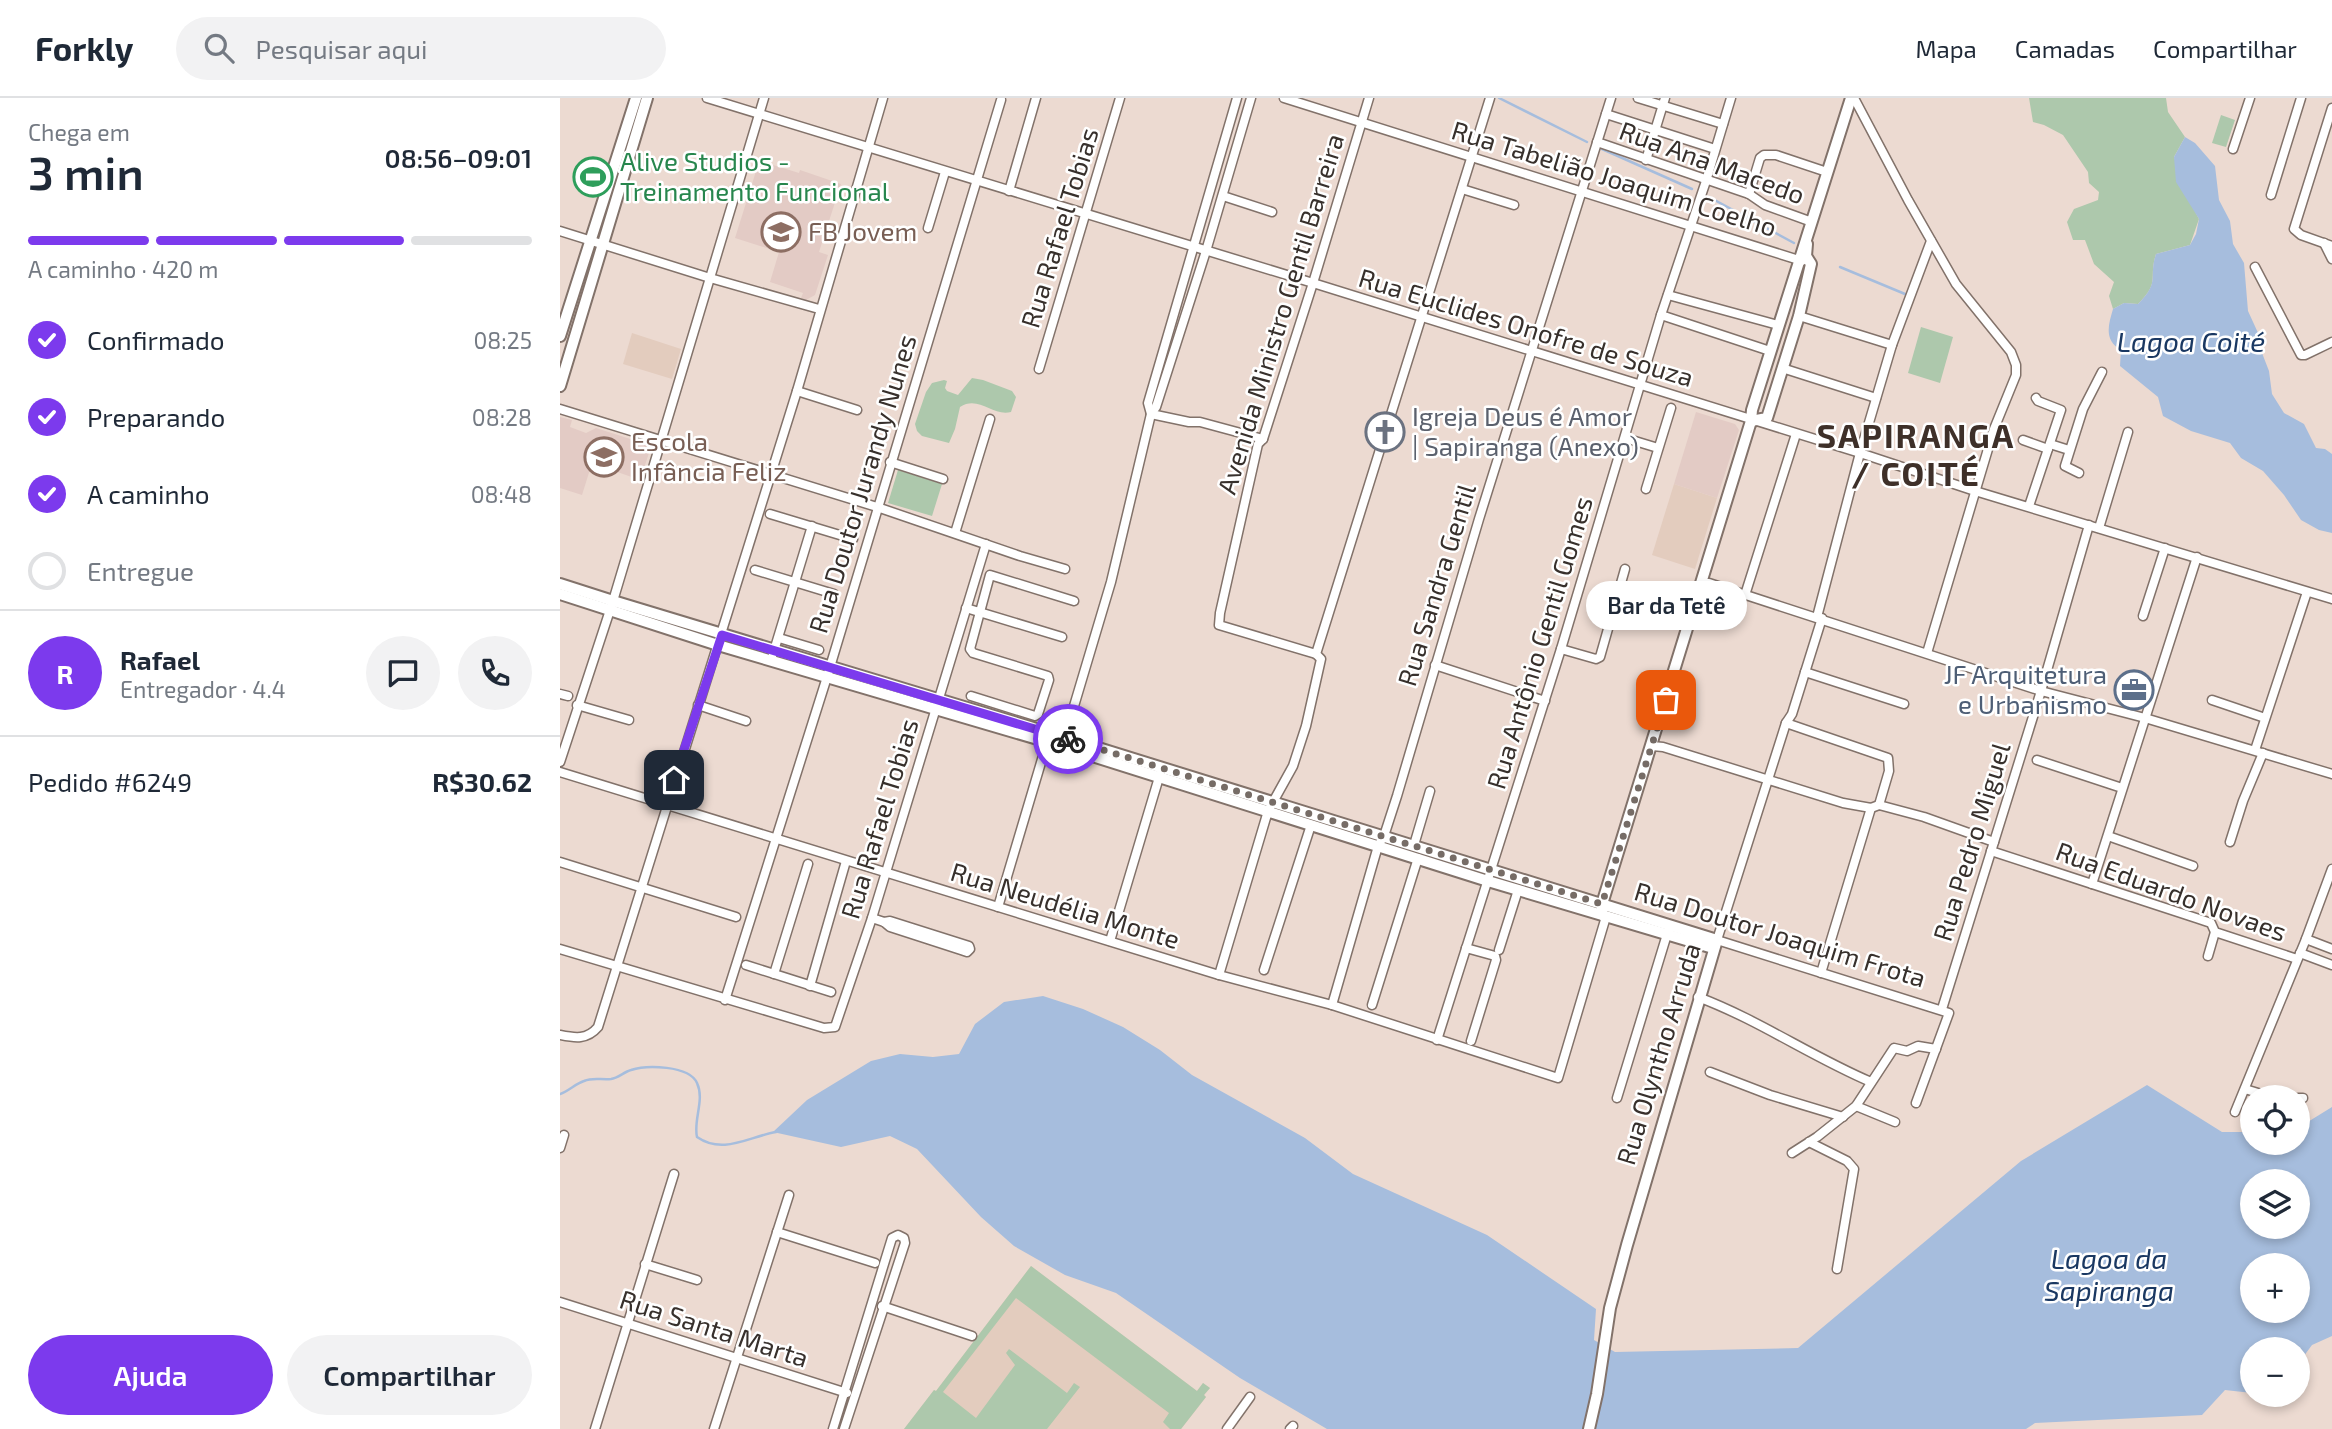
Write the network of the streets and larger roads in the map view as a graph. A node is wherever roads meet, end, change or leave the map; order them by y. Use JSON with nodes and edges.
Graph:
{"nodes":[{"id":1,"x":636,"y":98,"type":"edge"},
{"id":2,"x":647,"y":98,"type":"edge"},
{"id":3,"x":707,"y":98,"type":"edge"},
{"id":4,"x":764,"y":98,"type":"edge"},
{"id":5,"x":883,"y":98,"type":"edge"},
{"id":6,"x":1036,"y":98,"type":"edge"},
{"id":7,"x":1120,"y":98,"type":"edge"},
{"id":8,"x":1237,"y":98,"type":"edge"},
{"id":9,"x":1251,"y":98,"type":"edge"},
{"id":10,"x":1284,"y":98,"type":"edge"},
{"id":11,"x":1369,"y":98,"type":"edge"},
{"id":12,"x":1490,"y":98,"type":"edge"},
{"id":13,"x":1611,"y":98,"type":"edge"},
{"id":14,"x":1638,"y":98,"type":"edge"},
{"id":15,"x":2250,"y":98,"type":"edge"},
{"id":16,"x":2301,"y":98,"type":"edge"},
{"id":17,"x":1729,"y":99,"type":"edge"},
{"id":18,"x":1002,"y":100,"type":"edge"},
{"id":19,"x":1852,"y":101,"type":"edge"},
{"id":20,"x":1664,"y":102,"type":"edge"},
{"id":21,"x":2332,"y":108,"type":"edge"},
{"id":22,"x":759,"y":114,"type":"junction"},
{"id":23,"x":1606,"y":114,"type":"junction"},
{"id":24,"x":1362,"y":122,"type":"junction"},
{"id":25,"x":1723,"y":124,"type":"junction"},
{"id":26,"x":1656,"y":130,"type":"junction"},
{"id":27,"x":1597,"y":142,"type":"junction"},
{"id":28,"x":868,"y":148,"type":"junction"},
{"id":29,"x":1715,"y":149,"type":"junction"},
{"id":30,"x":2233,"y":149,"type":"dead end"},
{"id":31,"x":1472,"y":157,"type":"junction"},
{"id":32,"x":1646,"y":160,"type":"junction"},
{"id":33,"x":945,"y":172,"type":"junction"},
{"id":34,"x":1827,"y":172,"type":"junction"},
{"id":35,"x":1706,"y":181,"type":"junction"},
{"id":36,"x":977,"y":182,"type":"junction"},
{"id":37,"x":1462,"y":189,"type":"junction"},
{"id":38,"x":1009,"y":191,"type":"junction"},
{"id":39,"x":1582,"y":191,"type":"junction"},
{"id":40,"x":1749,"y":194,"type":"junction"},
{"id":41,"x":2271,"y":195,"type":"dead end"},
{"id":42,"x":1223,"y":196,"type":"junction"},
{"id":43,"x":1514,"y":205,"type":"dead end"},
{"id":44,"x":1272,"y":212,"type":"dead end"},
{"id":45,"x":1086,"y":214,"type":"junction"},
{"id":46,"x":1812,"y":222,"type":"junction"},
{"id":47,"x":1691,"y":224,"type":"junction"},
{"id":48,"x":928,"y":228,"type":"dead end"},
{"id":49,"x":560,"y":231,"type":"edge"},
{"id":50,"x":590,"y":240,"type":"junction"},
{"id":51,"x":1807,"y":241,"type":"junction"},
{"id":52,"x":1931,"y":241,"type":"junction"},
{"id":53,"x":602,"y":244,"type":"junction"},
{"id":54,"x":2328,"y":244,"type":"edge"},
{"id":55,"x":1193,"y":247,"type":"junction"},
{"id":56,"x":1206,"y":251,"type":"junction"},
{"id":57,"x":1799,"y":259,"type":"junction"},
{"id":58,"x":2332,"y":259,"type":"edge"},
{"id":59,"x":1811,"y":264,"type":"junction"},
{"id":60,"x":2255,"y":267,"type":"dead end"},
{"id":61,"x":710,"y":278,"type":"junction"},
{"id":62,"x":1313,"y":284,"type":"junction"},
{"id":63,"x":1668,"y":295,"type":"junction"},
{"id":64,"x":819,"y":309,"type":"junction"},
{"id":65,"x":1661,"y":315,"type":"junction"},
{"id":66,"x":1799,"y":316,"type":"junction"},
{"id":67,"x":1422,"y":318,"type":"junction"},
{"id":68,"x":1778,"y":326,"type":"junction"},
{"id":69,"x":560,"y":336,"type":"edge"},
{"id":70,"x":2332,"y":342,"type":"edge"},
{"id":71,"x":1892,"y":345,"type":"junction"},
{"id":72,"x":1770,"y":351,"type":"junction"},
{"id":73,"x":1532,"y":353,"type":"junction"},
{"id":74,"x":1782,"y":368,"type":"junction"},
{"id":75,"x":1039,"y":369,"type":"dead end"},
{"id":76,"x":2102,"y":372,"type":"dead end"},
{"id":77,"x":560,"y":386,"type":"edge"},
{"id":78,"x":1640,"y":386,"type":"junction"},
{"id":79,"x":797,"y":391,"type":"junction"},
{"id":80,"x":1876,"y":398,"type":"junction"},
{"id":81,"x":2036,"y":398,"type":"dead end"},
{"id":82,"x":1671,"y":408,"type":"dead end"},
{"id":83,"x":560,"y":409,"type":"edge"},
{"id":84,"x":857,"y":410,"type":"dead end"},
{"id":85,"x":1151,"y":414,"type":"junction"},
{"id":86,"x":990,"y":419,"type":"dead end"},
{"id":87,"x":1751,"y":421,"type":"junction"},
{"id":88,"x":2128,"y":432,"type":"dead end"},
{"id":89,"x":1796,"y":434,"type":"junction"},
{"id":90,"x":1625,"y":438,"type":"junction"},
{"id":91,"x":1263,"y":439,"type":"junction"},
{"id":92,"x":662,"y":440,"type":"junction"},
{"id":93,"x":2023,"y":440,"type":"dead end"},
{"id":94,"x":2049,"y":447,"type":"junction"},
{"id":95,"x":1658,"y":448,"type":"junction"},
{"id":96,"x":2069,"y":450,"type":"junction"},
{"id":97,"x":1860,"y":453,"type":"junction"},
{"id":98,"x":890,"y":462,"type":"junction"},
{"id":99,"x":2079,"y":473,"type":"dead end"},
{"id":100,"x":771,"y":475,"type":"junction"},
{"id":101,"x":943,"y":479,"type":"dead end"},
{"id":102,"x":1646,"y":489,"type":"dead end"},
{"id":103,"x":1975,"y":491,"type":"junction"},
{"id":104,"x":2029,"y":506,"type":"junction"},
{"id":105,"x":877,"y":507,"type":"junction"},
{"id":106,"x":770,"y":514,"type":"dead end"},
{"id":107,"x":2089,"y":525,"type":"junction"},
{"id":108,"x":812,"y":526,"type":"junction"},
{"id":109,"x":2099,"y":528,"type":"junction"},
{"id":110,"x":955,"y":533,"type":"junction"},
{"id":111,"x":853,"y":539,"type":"dead end"},
{"id":112,"x":986,"y":544,"type":"junction"},
{"id":113,"x":2165,"y":548,"type":"junction"},
{"id":114,"x":2196,"y":557,"type":"junction"},
{"id":115,"x":1065,"y":569,"type":"dead end"},
{"id":116,"x":1625,"y":569,"type":"dead end"},
{"id":117,"x":755,"y":570,"type":"dead end"},
{"id":118,"x":795,"y":583,"type":"junction"},
{"id":119,"x":1702,"y":583,"type":"junction"},
{"id":120,"x":560,"y":584,"type":"edge"},
{"id":121,"x":2307,"y":592,"type":"junction"},
{"id":122,"x":560,"y":594,"type":"edge"},
{"id":123,"x":834,"y":594,"type":"dead end"},
{"id":124,"x":1745,"y":595,"type":"junction"},
{"id":125,"x":2332,"y":599,"type":"edge"},
{"id":126,"x":1074,"y":601,"type":"dead end"},
{"id":127,"x":611,"y":605,"type":"junction"},
{"id":128,"x":966,"y":608,"type":"junction"},
{"id":129,"x":978,"y":612,"type":"junction"},
{"id":130,"x":2143,"y":616,"type":"dead end"},
{"id":131,"x":1820,"y":617,"type":"junction"},
{"id":132,"x":1062,"y":637,"type":"dead end"},
{"id":133,"x":779,"y":638,"type":"junction"},
{"id":134,"x":720,"y":640,"type":"junction"},
{"id":135,"x":1562,"y":649,"type":"junction"},
{"id":136,"x":819,"y":650,"type":"dead end"},
{"id":137,"x":1317,"y":653,"type":"junction"},
{"id":138,"x":1927,"y":653,"type":"junction"},
{"id":139,"x":773,"y":655,"type":"junction"},
{"id":140,"x":1435,"y":665,"type":"junction"},
{"id":141,"x":828,"y":672,"type":"junction"},
{"id":142,"x":1805,"y":672,"type":"junction"},
{"id":143,"x":2041,"y":691,"type":"junction"},
{"id":144,"x":971,"y":696,"type":"dead end"},
{"id":145,"x":2213,"y":700,"type":"dead end"},
{"id":146,"x":1545,"y":701,"type":"junction"},
{"id":147,"x":936,"y":704,"type":"junction"},
{"id":148,"x":1904,"y":704,"type":"dead end"},
{"id":149,"x":577,"y":705,"type":"junction"},
{"id":150,"x":698,"y":705,"type":"junction"},
{"id":151,"x":2145,"y":718,"type":"junction"},
{"id":152,"x":2265,"y":718,"type":"junction"},
{"id":153,"x":629,"y":720,"type":"dead end"},
{"id":154,"x":746,"y":721,"type":"dead end"},
{"id":155,"x":1786,"y":723,"type":"junction"},
{"id":156,"x":1049,"y":738,"type":"junction"},
{"id":157,"x":1063,"y":742,"type":"junction"},
{"id":158,"x":1651,"y":746,"type":"junction"},
{"id":159,"x":2259,"y":751,"type":"junction"},
{"id":160,"x":2037,"y":760,"type":"dead end"},
{"id":161,"x":560,"y":762,"type":"edge"},
{"id":162,"x":560,"y":772,"type":"edge"},
{"id":163,"x":1161,"y":773,"type":"junction"},
{"id":164,"x":2332,"y":774,"type":"edge"},
{"id":165,"x":1768,"y":778,"type":"junction"},
{"id":166,"x":2122,"y":788,"type":"junction"},
{"id":167,"x":1430,"y":791,"type":"dead end"},
{"id":168,"x":666,"y":805,"type":"junction"},
{"id":169,"x":1875,"y":806,"type":"junction"},
{"id":170,"x":1271,"y":807,"type":"junction"},
{"id":171,"x":1311,"y":825,"type":"junction"},
{"id":172,"x":2108,"y":836,"type":"junction"},
{"id":173,"x":776,"y":840,"type":"junction"},
{"id":174,"x":1381,"y":841,"type":"junction"},
{"id":175,"x":1994,"y":842,"type":"junction"},
{"id":176,"x":2230,"y":842,"type":"dead end"},
{"id":177,"x":1414,"y":845,"type":"junction"},
{"id":178,"x":1991,"y":851,"type":"junction"},
{"id":179,"x":1419,"y":858,"type":"junction"},
{"id":180,"x":846,"y":861,"type":"junction"},
{"id":181,"x":560,"y":862,"type":"edge"},
{"id":182,"x":808,"y":864,"type":"dead end"},
{"id":183,"x":2193,"y":866,"type":"dead end"},
{"id":184,"x":2332,"y":869,"type":"edge"},
{"id":185,"x":886,"y":873,"type":"junction"},
{"id":186,"x":1490,"y":876,"type":"junction"},
{"id":187,"x":2092,"y":884,"type":"junction"},
{"id":188,"x":640,"y":887,"type":"junction"},
{"id":189,"x":1518,"y":890,"type":"junction"},
{"id":190,"x":998,"y":907,"type":"junction"},
{"id":191,"x":1602,"y":909,"type":"junction"},
{"id":192,"x":736,"y":917,"type":"dead end"},
{"id":193,"x":872,"y":918,"type":"junction"},
{"id":194,"x":884,"y":922,"type":"junction"},
{"id":195,"x":1668,"y":929,"type":"junction"},
{"id":196,"x":2216,"y":932,"type":"junction"},
{"id":197,"x":2306,"y":939,"type":"junction"},
{"id":198,"x":1110,"y":940,"type":"junction"},
{"id":199,"x":1715,"y":944,"type":"junction"},
{"id":200,"x":1466,"y":948,"type":"junction"},
{"id":201,"x":560,"y":949,"type":"edge"},
{"id":202,"x":2332,"y":949,"type":"edge"},
{"id":203,"x":1499,"y":950,"type":"dead end"},
{"id":204,"x":2208,"y":956,"type":"dead end"},
{"id":205,"x":2298,"y":956,"type":"junction"},
{"id":206,"x":746,"y":965,"type":"dead end"},
{"id":207,"x":2332,"y":965,"type":"edge"},
{"id":208,"x":617,"y":967,"type":"junction"},
{"id":209,"x":1264,"y":970,"type":"dead end"},
{"id":210,"x":1821,"y":973,"type":"junction"},
{"id":211,"x":774,"y":974,"type":"junction"},
{"id":212,"x":1219,"y":975,"type":"junction"},
{"id":213,"x":810,"y":986,"type":"junction"},
{"id":214,"x":831,"y":992,"type":"dead end"},
{"id":215,"x":1698,"y":996,"type":"junction"},
{"id":216,"x":725,"y":1000,"type":"junction"},
{"id":217,"x":1372,"y":1005,"type":"dead end"},
{"id":218,"x":1332,"y":1006,"type":"junction"},
{"id":219,"x":1942,"y":1009,"type":"junction"},
{"id":220,"x":560,"y":1035,"type":"edge"},
{"id":221,"x":1437,"y":1040,"type":"junction"},
{"id":222,"x":1471,"y":1041,"type":"dead end"},
{"id":223,"x":1936,"y":1049,"type":"junction"},
{"id":224,"x":1710,"y":1072,"type":"dead end"},
{"id":225,"x":1871,"y":1082,"type":"junction"},
{"id":226,"x":2247,"y":1085,"type":"edge"},
{"id":227,"x":1617,"y":1098,"type":"dead end"},
{"id":228,"x":2240,"y":1100,"type":"edge"},
{"id":229,"x":1916,"y":1103,"type":"dead end"},
{"id":230,"x":1856,"y":1106,"type":"junction"},
{"id":231,"x":2235,"y":1112,"type":"dead end"},
{"id":232,"x":1843,"y":1117,"type":"junction"},
{"id":233,"x":1895,"y":1122,"type":"dead end"},
{"id":234,"x":564,"y":1135,"type":"dead end"},
{"id":235,"x":1810,"y":1142,"type":"junction"},
{"id":236,"x":560,"y":1148,"type":"edge"},
{"id":237,"x":1792,"y":1153,"type":"dead end"},
{"id":238,"x":674,"y":1174,"type":"dead end"},
{"id":239,"x":789,"y":1195,"type":"dead end"},
{"id":240,"x":777,"y":1233,"type":"junction"},
{"id":241,"x":875,"y":1263,"type":"dead end"},
{"id":242,"x":645,"y":1264,"type":"junction"},
{"id":243,"x":1837,"y":1269,"type":"dead end"},
{"id":244,"x":697,"y":1280,"type":"dead end"},
{"id":245,"x":560,"y":1302,"type":"edge"},
{"id":246,"x":872,"y":1303,"type":"junction"},
{"id":247,"x":884,"y":1307,"type":"junction"},
{"id":248,"x":627,"y":1323,"type":"junction"},
{"id":249,"x":972,"y":1336,"type":"dead end"},
{"id":250,"x":738,"y":1359,"type":"junction"},
{"id":251,"x":844,"y":1392,"type":"junction"},
{"id":252,"x":855,"y":1396,"type":"junction"},
{"id":253,"x":1250,"y":1396,"type":"dead end"},
{"id":254,"x":595,"y":1429,"type":"edge"},
{"id":255,"x":714,"y":1429,"type":"edge"},
{"id":256,"x":832,"y":1429,"type":"edge"},
{"id":257,"x":844,"y":1429,"type":"edge"},
{"id":258,"x":1227,"y":1429,"type":"edge"},
{"id":259,"x":1589,"y":1429,"type":"edge"}],
"edges":[{"from":1,"to":50,"type":"street"},
{"from":2,"to":53,"type":"street"},
{"from":3,"to":22,"type":"street","name":"Rua Euclides Onofre de Souza"},
{"from":4,"to":22,"type":"street"},
{"from":5,"to":28,"type":"street"},
{"from":6,"to":38,"type":"street"},
{"from":7,"to":45,"type":"street","name":"Rua Rafael Tobias"},
{"from":8,"to":55,"type":"street"},
{"from":9,"to":42,"type":"street"},
{"from":10,"to":24,"type":"street","name":"Rua Tabelião Joaquim Coelho"},
{"from":11,"to":24,"type":"street","name":"Avenida Ministro Gentil Barreira"},
{"from":12,"to":31,"type":"street"},
{"from":13,"to":23,"type":"street","name":"Rua Sandra Gentil"},
{"from":14,"to":20,"type":"street"},
{"from":15,"to":30,"type":"street"},
{"from":16,"to":41,"type":"street"},
{"from":17,"to":25,"type":"street","name":"Rua Antônio Gentil Gomes"},
{"from":18,"to":36,"type":"street","name":"Rua Doutor Jurandy Nunes"},
{"from":19,"to":34,"type":"street"},
{"from":19,"to":52,"type":"street"},
{"from":20,"to":25,"type":"street"},
{"from":20,"to":26,"type":"street"},
{"from":21,"to":54,"type":"street"},
{"from":22,"to":28,"type":"street","name":"Rua Euclides Onofre de Souza"},
{"from":22,"to":61,"type":"street"},
{"from":23,"to":26,"type":"street"},
{"from":23,"to":27,"type":"street","name":"Rua Sandra Gentil"},
{"from":24,"to":31,"type":"street","name":"Rua Tabelião Joaquim Coelho"},
{"from":24,"to":62,"type":"street","name":"Avenida Ministro Gentil Barreira"},
{"from":25,"to":29,"type":"street","name":"Rua Antônio Gentil Gomes"},
{"from":26,"to":29,"type":"street"},
{"from":26,"to":32,"type":"street"},
{"from":27,"to":32,"type":"street","name":"Rua Ana Macedo"},
{"from":27,"to":39,"type":"street","name":"Rua Sandra Gentil"},
{"from":28,"to":33,"type":"street","name":"Rua Euclides Onofre de Souza"},
{"from":28,"to":64,"type":"street"},
{"from":29,"to":35,"type":"street","name":"Rua Antônio Gentil Gomes"},
{"from":31,"to":37,"type":"street"},
{"from":31,"to":39,"type":"street","name":"Rua Tabelião Joaquim Coelho"},
{"from":32,"to":35,"type":"street","name":"Rua Ana Macedo"},
{"from":33,"to":36,"type":"street","name":"Rua Euclides Onofre de Souza"},
{"from":33,"to":48,"type":"street"},
{"from":34,"to":40,"type":"street"},
{"from":34,"to":46,"type":"street"},
{"from":35,"to":40,"type":"street","name":"Rua Ana Macedo"},
{"from":35,"to":47,"type":"street","name":"Rua Antônio Gentil Gomes"},
{"from":36,"to":38,"type":"street","name":"Rua Euclides Onofre de Souza"},
{"from":36,"to":98,"type":"street","name":"Rua Doutor Jurandy Nunes"},
{"from":37,"to":43,"type":"street"},
{"from":37,"to":67,"type":"street"},
{"from":38,"to":45,"type":"street","name":"Rua Euclides Onofre de Souza"},
{"from":39,"to":47,"type":"street","name":"Rua Tabelião Joaquim Coelho"},
{"from":39,"to":73,"type":"street","name":"Rua Sandra Gentil"},
{"from":40,"to":46,"type":"street","name":"Rua Ana Macedo"},
{"from":42,"to":44,"type":"street"},
{"from":42,"to":56,"type":"street"},
{"from":45,"to":55,"type":"street","name":"Rua Euclides Onofre de Souza"},
{"from":45,"to":75,"type":"street","name":"Rua Rafael Tobias"},
{"from":46,"to":51,"type":"street"},
{"from":47,"to":57,"type":"street","name":"Rua Tabelião Joaquim Coelho"},
{"from":47,"to":63,"type":"street","name":"Rua Antônio Gentil Gomes"},
{"from":49,"to":50,"type":"street"},
{"from":50,"to":53,"type":"street"},
{"from":50,"to":69,"type":"street"},
{"from":51,"to":57,"type":"street"},
{"from":51,"to":59,"type":"street"},
{"from":52,"to":71,"type":"street","name":"Rua Olyntho Arruda"},
{"from":52,"to":103,"type":"street"},
{"from":53,"to":61,"type":"street"},
{"from":53,"to":77,"type":"street"},
{"from":54,"to":58,"type":"street"},
{"from":55,"to":56,"type":"street","name":"Rua Euclides Onofre de Souza"},
{"from":55,"to":85,"type":"street"},
{"from":56,"to":62,"type":"street","name":"Rua Euclides Onofre de Souza"},
{"from":56,"to":85,"type":"street"},
{"from":57,"to":59,"type":"street","name":"Rua Tabelião Joaquim Coelho"},
{"from":57,"to":68,"type":"street"},
{"from":59,"to":66,"type":"street"},
{"from":60,"to":70,"type":"street"},
{"from":61,"to":64,"type":"street"},
{"from":61,"to":92,"type":"street"},
{"from":62,"to":67,"type":"street","name":"Rua Euclides Onofre de Souza"},
{"from":62,"to":91,"type":"street","name":"Avenida Ministro Gentil Barreira"},
{"from":63,"to":65,"type":"street","name":"Rua Antônio Gentil Gomes"},
{"from":63,"to":68,"type":"street"},
{"from":64,"to":79,"type":"street"},
{"from":65,"to":72,"type":"street"},
{"from":65,"to":78,"type":"street","name":"Rua Antônio Gentil Gomes"},
{"from":66,"to":71,"type":"street"},
{"from":66,"to":74,"type":"street"},
{"from":67,"to":73,"type":"street","name":"Rua Euclides Onofre de Souza"},
{"from":67,"to":137,"type":"street"},
{"from":68,"to":72,"type":"street"},
{"from":71,"to":80,"type":"street","name":"Rua Olyntho Arruda"},
{"from":72,"to":87,"type":"street"},
{"from":73,"to":78,"type":"street","name":"Rua Euclides Onofre de Souza"},
{"from":73,"to":140,"type":"street","name":"Rua Sandra Gentil"},
{"from":74,"to":80,"type":"street"},
{"from":74,"to":87,"type":"street"},
{"from":76,"to":96,"type":"street"},
{"from":78,"to":87,"type":"street","name":"Rua Euclides Onofre de Souza"},
{"from":78,"to":90,"type":"street","name":"Rua Antônio Gentil Gomes"},
{"from":79,"to":84,"type":"street"},
{"from":79,"to":100,"type":"street"},
{"from":80,"to":97,"type":"street","name":"Rua Olyntho Arruda"},
{"from":81,"to":94,"type":"street"},
{"from":82,"to":95,"type":"street"},
{"from":83,"to":92,"type":"street"},
{"from":85,"to":91,"type":"street"},
{"from":85,"to":157,"type":"street"},
{"from":86,"to":110,"type":"street"},
{"from":87,"to":89,"type":"street","name":"Rua Euclides Onofre de Souza"},
{"from":87,"to":119,"type":"street"},
{"from":88,"to":109,"type":"street"},
{"from":89,"to":97,"type":"street","name":"Rua Euclides Onofre de Souza"},
{"from":89,"to":124,"type":"street"},
{"from":90,"to":95,"type":"street"},
{"from":90,"to":135,"type":"street","name":"Rua Antônio Gentil Gomes"},
{"from":91,"to":137,"type":"street","name":"Avenida Ministro Gentil Barreira"},
{"from":92,"to":100,"type":"street"},
{"from":92,"to":127,"type":"street"},
{"from":93,"to":94,"type":"street"},
{"from":94,"to":96,"type":"street"},
{"from":94,"to":104,"type":"street"},
{"from":95,"to":102,"type":"street"},
{"from":96,"to":99,"type":"street"},
{"from":97,"to":103,"type":"street","name":"Rua Euclides Onofre de Souza"},
{"from":97,"to":131,"type":"street","name":"Rua Olyntho Arruda"},
{"from":98,"to":101,"type":"street"},
{"from":98,"to":105,"type":"street","name":"Rua Doutor Jurandy Nunes"},
{"from":100,"to":105,"type":"street"},
{"from":100,"to":134,"type":"street"},
{"from":103,"to":104,"type":"street","name":"Rua Euclides Onofre de Souza"},
{"from":103,"to":138,"type":"street"},
{"from":104,"to":107,"type":"street","name":"Rua Euclides Onofre de Souza"},
{"from":105,"to":110,"type":"street"},
{"from":105,"to":141,"type":"street","name":"Rua Doutor Jurandy Nunes"},
{"from":106,"to":108,"type":"street"},
{"from":107,"to":109,"type":"street","name":"Rua Euclides Onofre de Souza"},
{"from":107,"to":143,"type":"street","name":"Rua Pedro Miguel"},
{"from":108,"to":111,"type":"street"},
{"from":108,"to":118,"type":"street"},
{"from":109,"to":113,"type":"street","name":"Rua Euclides Onofre de Souza"},
{"from":110,"to":112,"type":"street"},
{"from":112,"to":115,"type":"street"},
{"from":112,"to":128,"type":"street","name":"Rua Rafael Tobias"},
{"from":113,"to":114,"type":"street","name":"Rua Euclides Onofre de Souza"},
{"from":113,"to":130,"type":"street"},
{"from":114,"to":121,"type":"street","name":"Rua Euclides Onofre de Souza"},
{"from":114,"to":151,"type":"street"},
{"from":116,"to":135,"type":"street"},
{"from":117,"to":118,"type":"street"},
{"from":118,"to":123,"type":"street"},
{"from":118,"to":133,"type":"street"},
{"from":119,"to":124,"type":"street"},
{"from":119,"to":158,"type":"street"},
{"from":120,"to":127,"type":"street","name":"Rua Doutor Joaquim Frota"},
{"from":121,"to":125,"type":"street","name":"Rua Euclides Onofre de Souza"},
{"from":121,"to":152,"type":"street"},
{"from":122,"to":127,"type":"street","name":"Rua Doutor Joaquim Frota"},
{"from":124,"to":131,"type":"street"},
{"from":126,"to":129,"type":"street"},
{"from":127,"to":134,"type":"street","name":"Rua Doutor Joaquim Frota"},
{"from":127,"to":149,"type":"street"},
{"from":128,"to":129,"type":"street"},
{"from":128,"to":147,"type":"street","name":"Rua Rafael Tobias"},
{"from":129,"to":132,"type":"street"},
{"from":129,"to":144,"type":"street"},
{"from":131,"to":138,"type":"street"},
{"from":131,"to":142,"type":"street","name":"Rua Olyntho Arruda"},
{"from":133,"to":136,"type":"street"},
{"from":133,"to":139,"type":"street"},
{"from":134,"to":139,"type":"street","name":"Rua Doutor Joaquim Frota"},
{"from":134,"to":150,"type":"street"},
{"from":135,"to":146,"type":"street","name":"Rua Antônio Gentil Gomes"},
{"from":137,"to":170,"type":"street"},
{"from":138,"to":143,"type":"street"},
{"from":139,"to":141,"type":"street","name":"Rua Doutor Joaquim Frota"},
{"from":140,"to":146,"type":"street"},
{"from":140,"to":174,"type":"street","name":"Rua Sandra Gentil"},
{"from":141,"to":147,"type":"street","name":"Rua Doutor Joaquim Frota"},
{"from":141,"to":173,"type":"street","name":"Rua Doutor Jurandy Nunes"},
{"from":142,"to":148,"type":"street"},
{"from":142,"to":155,"type":"street","name":"Rua Olyntho Arruda"},
{"from":143,"to":151,"type":"street"},
{"from":143,"to":175,"type":"street","name":"Rua Pedro Miguel"},
{"from":145,"to":152,"type":"street"},
{"from":146,"to":186,"type":"street","name":"Rua Antônio Gentil Gomes"},
{"from":147,"to":156,"type":"street","name":"Rua Doutor Joaquim Frota"},
{"from":147,"to":185,"type":"street","name":"Rua Rafael Tobias"},
{"from":149,"to":153,"type":"street"},
{"from":149,"to":161,"type":"street"},
{"from":150,"to":154,"type":"street"},
{"from":150,"to":168,"type":"street"},
{"from":151,"to":159,"type":"street"},
{"from":151,"to":166,"type":"street"},
{"from":152,"to":159,"type":"street"},
{"from":155,"to":165,"type":"street","name":"Rua Olyntho Arruda"},
{"from":155,"to":169,"type":"street"},
{"from":156,"to":157,"type":"street","name":"Rua Doutor Joaquim Frota"},
{"from":156,"to":190,"type":"street"},
{"from":157,"to":163,"type":"street","name":"Rua Doutor Joaquim Frota"},
{"from":158,"to":165,"type":"street"},
{"from":158,"to":191,"type":"street"},
{"from":159,"to":164,"type":"street"},
{"from":159,"to":176,"type":"street"},
{"from":160,"to":166,"type":"street"},
{"from":162,"to":168,"type":"street","name":"Rua Neudélia Monte"},
{"from":163,"to":170,"type":"street","name":"Rua Doutor Joaquim Frota"},
{"from":163,"to":198,"type":"street"},
{"from":165,"to":169,"type":"street"},
{"from":165,"to":199,"type":"street","name":"Rua Olyntho Arruda"},
{"from":166,"to":172,"type":"street"},
{"from":167,"to":177,"type":"street"},
{"from":168,"to":173,"type":"street","name":"Rua Neudélia Monte"},
{"from":168,"to":188,"type":"street"},
{"from":169,"to":175,"type":"street"},
{"from":169,"to":210,"type":"street"},
{"from":170,"to":171,"type":"street","name":"Rua Doutor Joaquim Frota"},
{"from":170,"to":174,"type":"street","name":"Rua Doutor Joaquim Frota"},
{"from":170,"to":212,"type":"street"},
{"from":171,"to":174,"type":"street","name":"Rua Doutor Joaquim Frota"},
{"from":171,"to":209,"type":"street"},
{"from":172,"to":183,"type":"street"},
{"from":172,"to":187,"type":"street"},
{"from":173,"to":180,"type":"street","name":"Rua Neudélia Monte"},
{"from":173,"to":216,"type":"street","name":"Rua Doutor Jurandy Nunes"},
{"from":174,"to":177,"type":"street","name":"Rua Doutor Joaquim Frota"},
{"from":174,"to":179,"type":"street","name":"Rua Doutor Joaquim Frota"},
{"from":174,"to":218,"type":"street","name":"Rua Sandra Gentil"},
{"from":175,"to":178,"type":"street","name":"Rua Pedro Miguel"},
{"from":177,"to":186,"type":"street","name":"Rua Doutor Joaquim Frota"},
{"from":178,"to":187,"type":"street","name":"Rua Eduardo Novaes"},
{"from":178,"to":219,"type":"street","name":"Rua Pedro Miguel"},
{"from":179,"to":186,"type":"street","name":"Rua Doutor Joaquim Frota"},
{"from":179,"to":217,"type":"street"},
{"from":180,"to":185,"type":"street","name":"Rua Neudélia Monte"},
{"from":180,"to":213,"type":"street"},
{"from":181,"to":188,"type":"street"},
{"from":182,"to":211,"type":"street"},
{"from":184,"to":197,"type":"street","name":"Rua Eduardo Novaes"},
{"from":185,"to":190,"type":"street","name":"Rua Neudélia Monte"},
{"from":185,"to":193,"type":"street","name":"Rua Rafael Tobias"},
{"from":186,"to":189,"type":"street","name":"Rua Doutor Joaquim Frota"},
{"from":186,"to":191,"type":"street","name":"Rua Doutor Joaquim Frota"},
{"from":186,"to":200,"type":"street","name":"Rua Antônio Gentil Gomes"},
{"from":187,"to":196,"type":"street","name":"Rua Eduardo Novaes"},
{"from":188,"to":192,"type":"street"},
{"from":188,"to":208,"type":"street"},
{"from":189,"to":191,"type":"street","name":"Rua Doutor Joaquim Frota"},
{"from":189,"to":203,"type":"street"},
{"from":190,"to":198,"type":"street","name":"Rua Neudélia Monte"},
{"from":191,"to":195,"type":"street","name":"Rua Doutor Joaquim Frota"},
{"from":191,"to":221,"type":"street","name":"Rua Neudélia Monte"},
{"from":193,"to":194,"type":"street"},
{"from":193,"to":216,"type":"street","name":"Rua Rafael Tobias"},
{"from":194,"to":194,"type":"street"},
{"from":195,"to":199,"type":"street","name":"Rua Doutor Joaquim Frota"},
{"from":195,"to":227,"type":"street"},
{"from":196,"to":204,"type":"street"},
{"from":196,"to":205,"type":"street","name":"Rua Eduardo Novaes"},
{"from":197,"to":202,"type":"street"},
{"from":197,"to":205,"type":"street","name":"Rua Eduardo Novaes"},
{"from":198,"to":212,"type":"street","name":"Rua Neudélia Monte"},
{"from":199,"to":210,"type":"street","name":"Rua Doutor Joaquim Frota"},
{"from":199,"to":215,"type":"street","name":"Rua Olyntho Arruda"},
{"from":200,"to":221,"type":"street","name":"Rua Antônio Gentil Gomes"},
{"from":200,"to":222,"type":"street"},
{"from":201,"to":208,"type":"street"},
{"from":205,"to":207,"type":"street"},
{"from":205,"to":226,"type":"street","name":"Rua Eduardo Novaes"},
{"from":206,"to":211,"type":"street"},
{"from":208,"to":216,"type":"street"},
{"from":208,"to":220,"type":"street"},
{"from":210,"to":219,"type":"street","name":"Rua Doutor Joaquim Frota"},
{"from":211,"to":213,"type":"street"},
{"from":212,"to":218,"type":"street","name":"Rua Neudélia Monte"},
{"from":213,"to":214,"type":"street"},
{"from":215,"to":225,"type":"street"},
{"from":215,"to":259,"type":"street","name":"Rua Olyntho Arruda"},
{"from":218,"to":221,"type":"street","name":"Rua Neudélia Monte"},
{"from":219,"to":223,"type":"street","name":"Rua Pedro Miguel"},
{"from":223,"to":225,"type":"street"},
{"from":223,"to":229,"type":"street"},
{"from":224,"to":232,"type":"street"},
{"from":225,"to":230,"type":"street"},
{"from":228,"to":231,"type":"street","name":"Rua Eduardo Novaes"},
{"from":230,"to":232,"type":"street"},
{"from":230,"to":233,"type":"street"},
{"from":232,"to":235,"type":"street"},
{"from":234,"to":236,"type":"street"},
{"from":235,"to":237,"type":"street"},
{"from":235,"to":243,"type":"street"},
{"from":238,"to":242,"type":"street"},
{"from":239,"to":240,"type":"street"},
{"from":240,"to":241,"type":"street"},
{"from":240,"to":250,"type":"street"},
{"from":242,"to":244,"type":"street"},
{"from":242,"to":248,"type":"street"},
{"from":245,"to":248,"type":"street","name":"Rua Santa Marta"},
{"from":246,"to":247,"type":"street"},
{"from":246,"to":247,"type":"street"},
{"from":246,"to":251,"type":"street"},
{"from":247,"to":249,"type":"street"},
{"from":247,"to":252,"type":"street"},
{"from":248,"to":250,"type":"street","name":"Rua Santa Marta"},
{"from":248,"to":254,"type":"street"},
{"from":250,"to":251,"type":"street","name":"Rua Santa Marta"},
{"from":250,"to":255,"type":"street"},
{"from":251,"to":252,"type":"street","name":"Rua Santa Marta"},
{"from":251,"to":256,"type":"street"},
{"from":252,"to":257,"type":"street"},
{"from":253,"to":258,"type":"street"}]}
